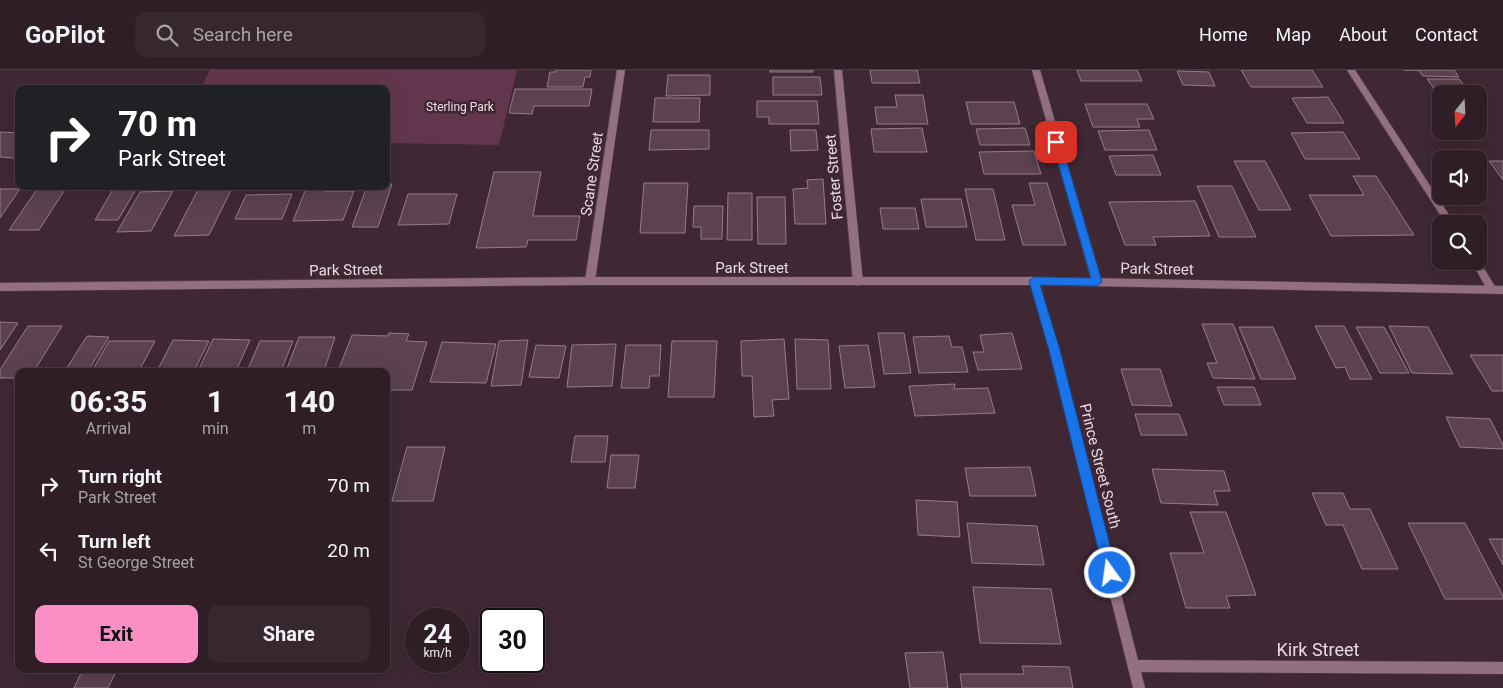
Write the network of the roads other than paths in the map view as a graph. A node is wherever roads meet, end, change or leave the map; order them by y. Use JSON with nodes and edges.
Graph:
{"nodes":[{"id":1,"x":621,"y":70,"type":"edge"},
{"id":2,"x":838,"y":70,"type":"edge"},
{"id":3,"x":1036,"y":70,"type":"edge"},
{"id":4,"x":1351,"y":70,"type":"edge"},
{"id":5,"x":1445,"y":215,"type":"edge"},
{"id":6,"x":1480,"y":270,"type":"edge"},
{"id":7,"x":590,"y":281,"type":"junction"},
{"id":8,"x":1034,"y":281,"type":"junction"},
{"id":9,"x":858,"y":282,"type":"junction"},
{"id":10,"x":1097,"y":282,"type":"junction"},
{"id":11,"x":0,"y":287,"type":"edge"},
{"id":12,"x":1492,"y":290,"type":"junction"},
{"id":13,"x":1503,"y":290,"type":"edge"},
{"id":14,"x":1134,"y":666,"type":"junction"},
{"id":15,"x":1503,"y":668,"type":"edge"},
{"id":16,"x":1139,"y":688,"type":"edge"}],
"edges":[{"from":1,"to":7,"type":"street","name":"Scane Street"},
{"from":2,"to":9,"type":"street","name":"Foster Street"},
{"from":3,"to":10,"type":"street"},
{"from":4,"to":5,"type":"street"},
{"from":6,"to":12,"type":"street"},
{"from":7,"to":9,"type":"street","name":"Park Street"},
{"from":7,"to":11,"type":"street","name":"Park Street"},
{"from":8,"to":9,"type":"street","name":"Park Street"},
{"from":8,"to":10,"type":"street","name":"Park Street"},
{"from":8,"to":14,"type":"street","name":"Prince Street South"},
{"from":10,"to":12,"type":"street","name":"Park Street"},
{"from":12,"to":13,"type":"street","name":"Park Street"},
{"from":14,"to":15,"type":"street","name":"Kirk Street"},
{"from":14,"to":16,"type":"street","name":"Prince Street South"}]}
